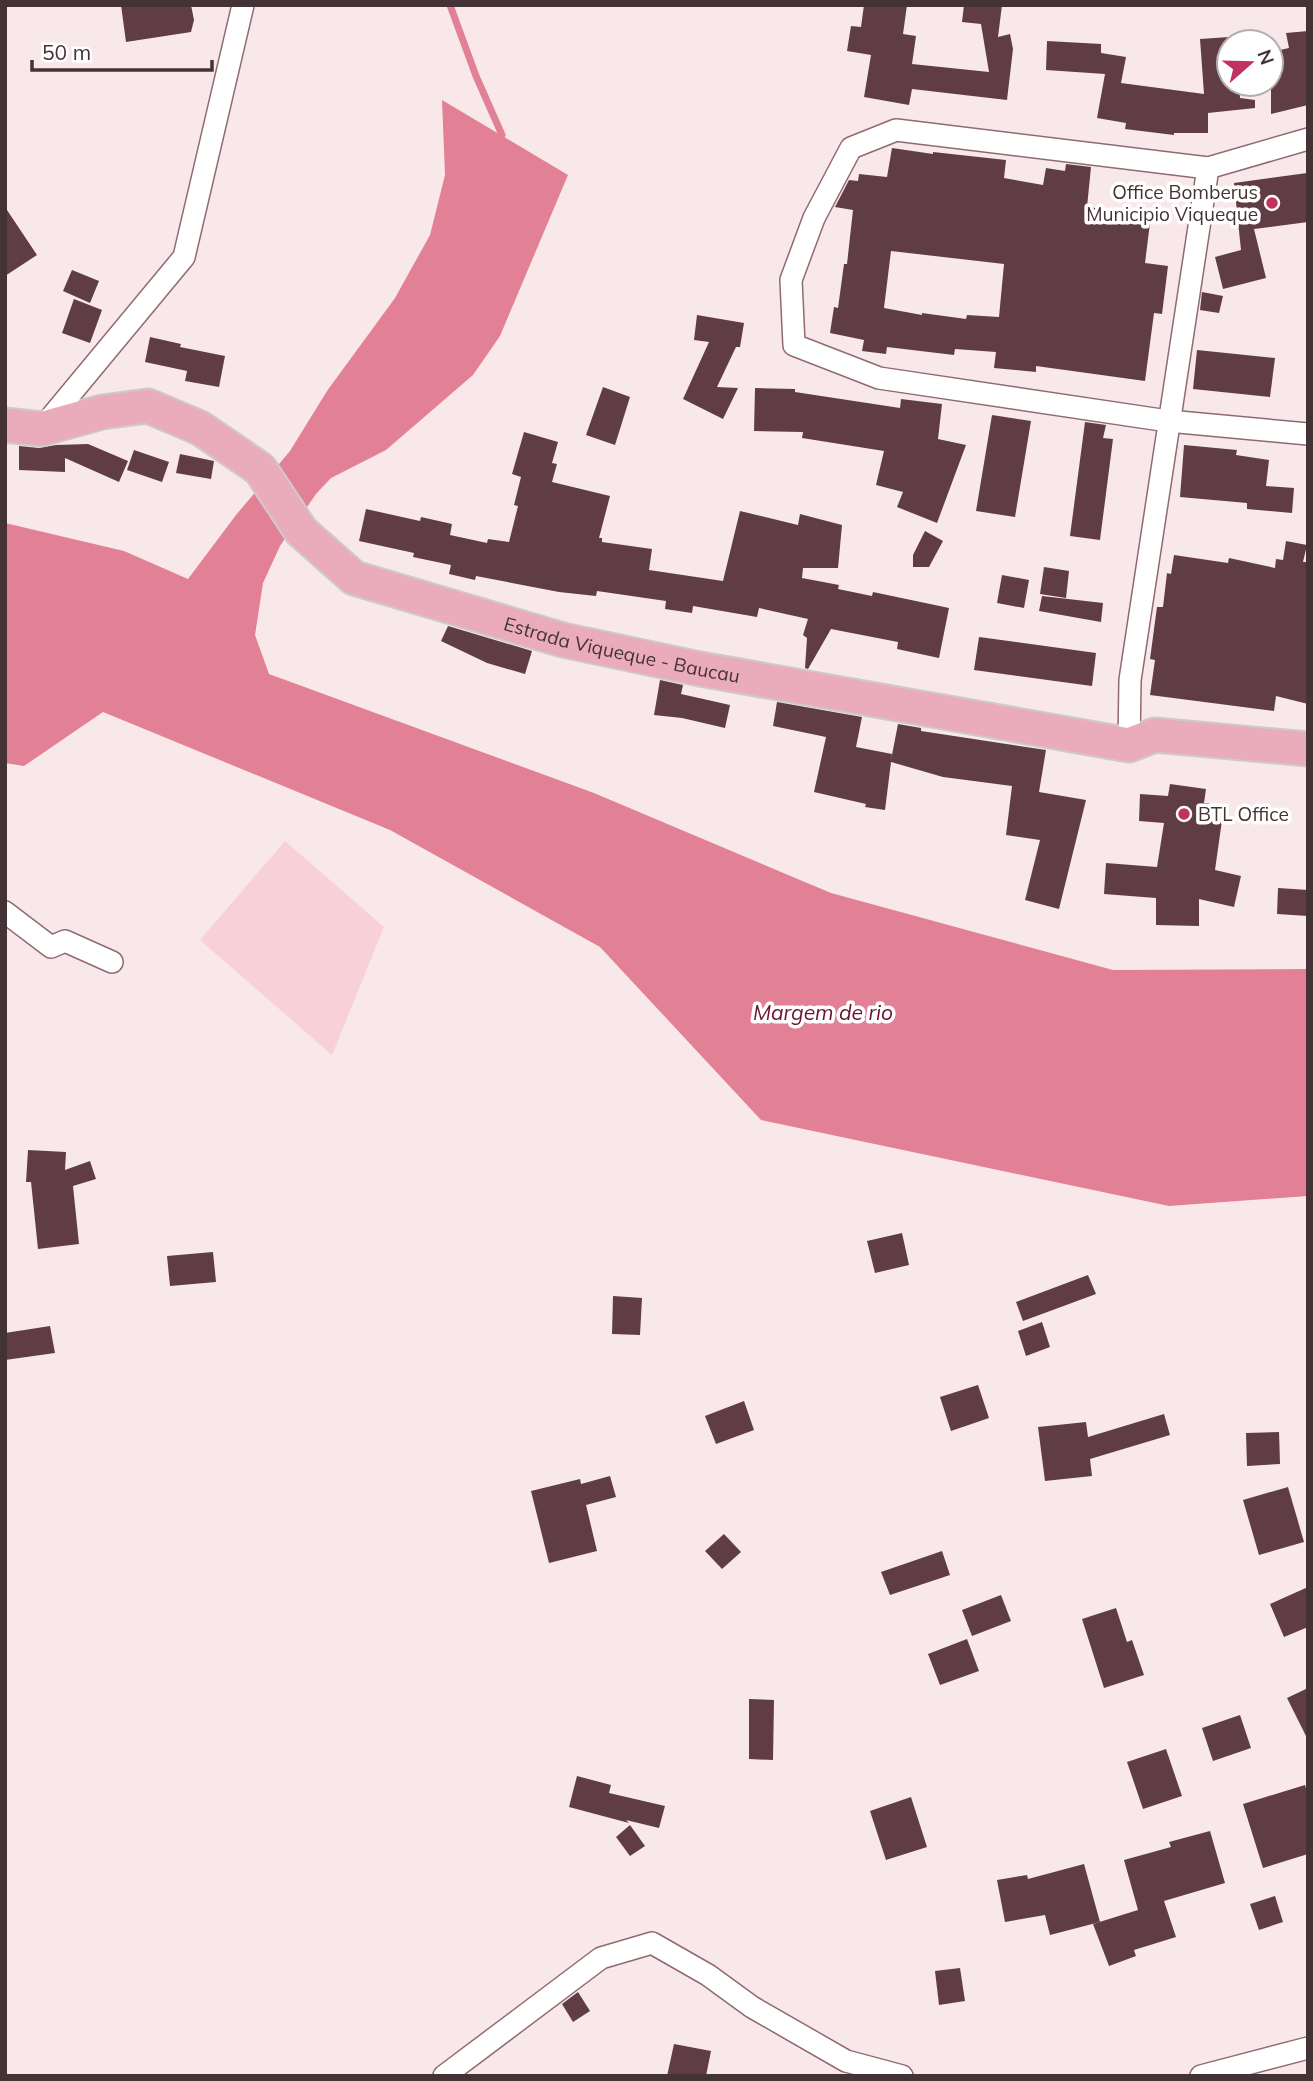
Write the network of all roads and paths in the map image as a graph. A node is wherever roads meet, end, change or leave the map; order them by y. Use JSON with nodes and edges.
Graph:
{"nodes":[{"id":1,"x":243,"y":5,"type":"edge"},
{"id":2,"x":1308,"y":139,"type":"edge"},
{"id":3,"x":1208,"y":168,"type":"junction"},
{"id":4,"x":1168,"y":421,"type":"junction"},
{"id":5,"x":5,"y":425,"type":"edge"},
{"id":6,"x":41,"y":429,"type":"junction"},
{"id":7,"x":1308,"y":434,"type":"edge"},
{"id":8,"x":1129,"y":745,"type":"junction"},
{"id":9,"x":1308,"y":749,"type":"edge"},
{"id":10,"x":5,"y":912,"type":"edge"},
{"id":11,"x":112,"y":962,"type":"dead end"},
{"id":12,"x":1308,"y":2048,"type":"edge"},
{"id":13,"x":444,"y":2076,"type":"edge"},
{"id":14,"x":902,"y":2076,"type":"edge"},
{"id":15,"x":1201,"y":2076,"type":"edge"}],
"edges":[{"from":1,"to":6,"type":"street"},
{"from":2,"to":3,"type":"street"},
{"from":3,"to":4,"type":"street"},
{"from":3,"to":4,"type":"street"},
{"from":4,"to":7,"type":"street"},
{"from":4,"to":8,"type":"street"},
{"from":5,"to":6,"type":"main road","name":"Estrada Viqueque - Baucau"},
{"from":6,"to":8,"type":"main road","name":"Estrada Viqueque - Baucau"},
{"from":8,"to":9,"type":"main road","name":"Estrada Viqueque - Baucau"},
{"from":10,"to":11,"type":"street"},
{"from":12,"to":15,"type":"street"},
{"from":13,"to":14,"type":"street"}]}
